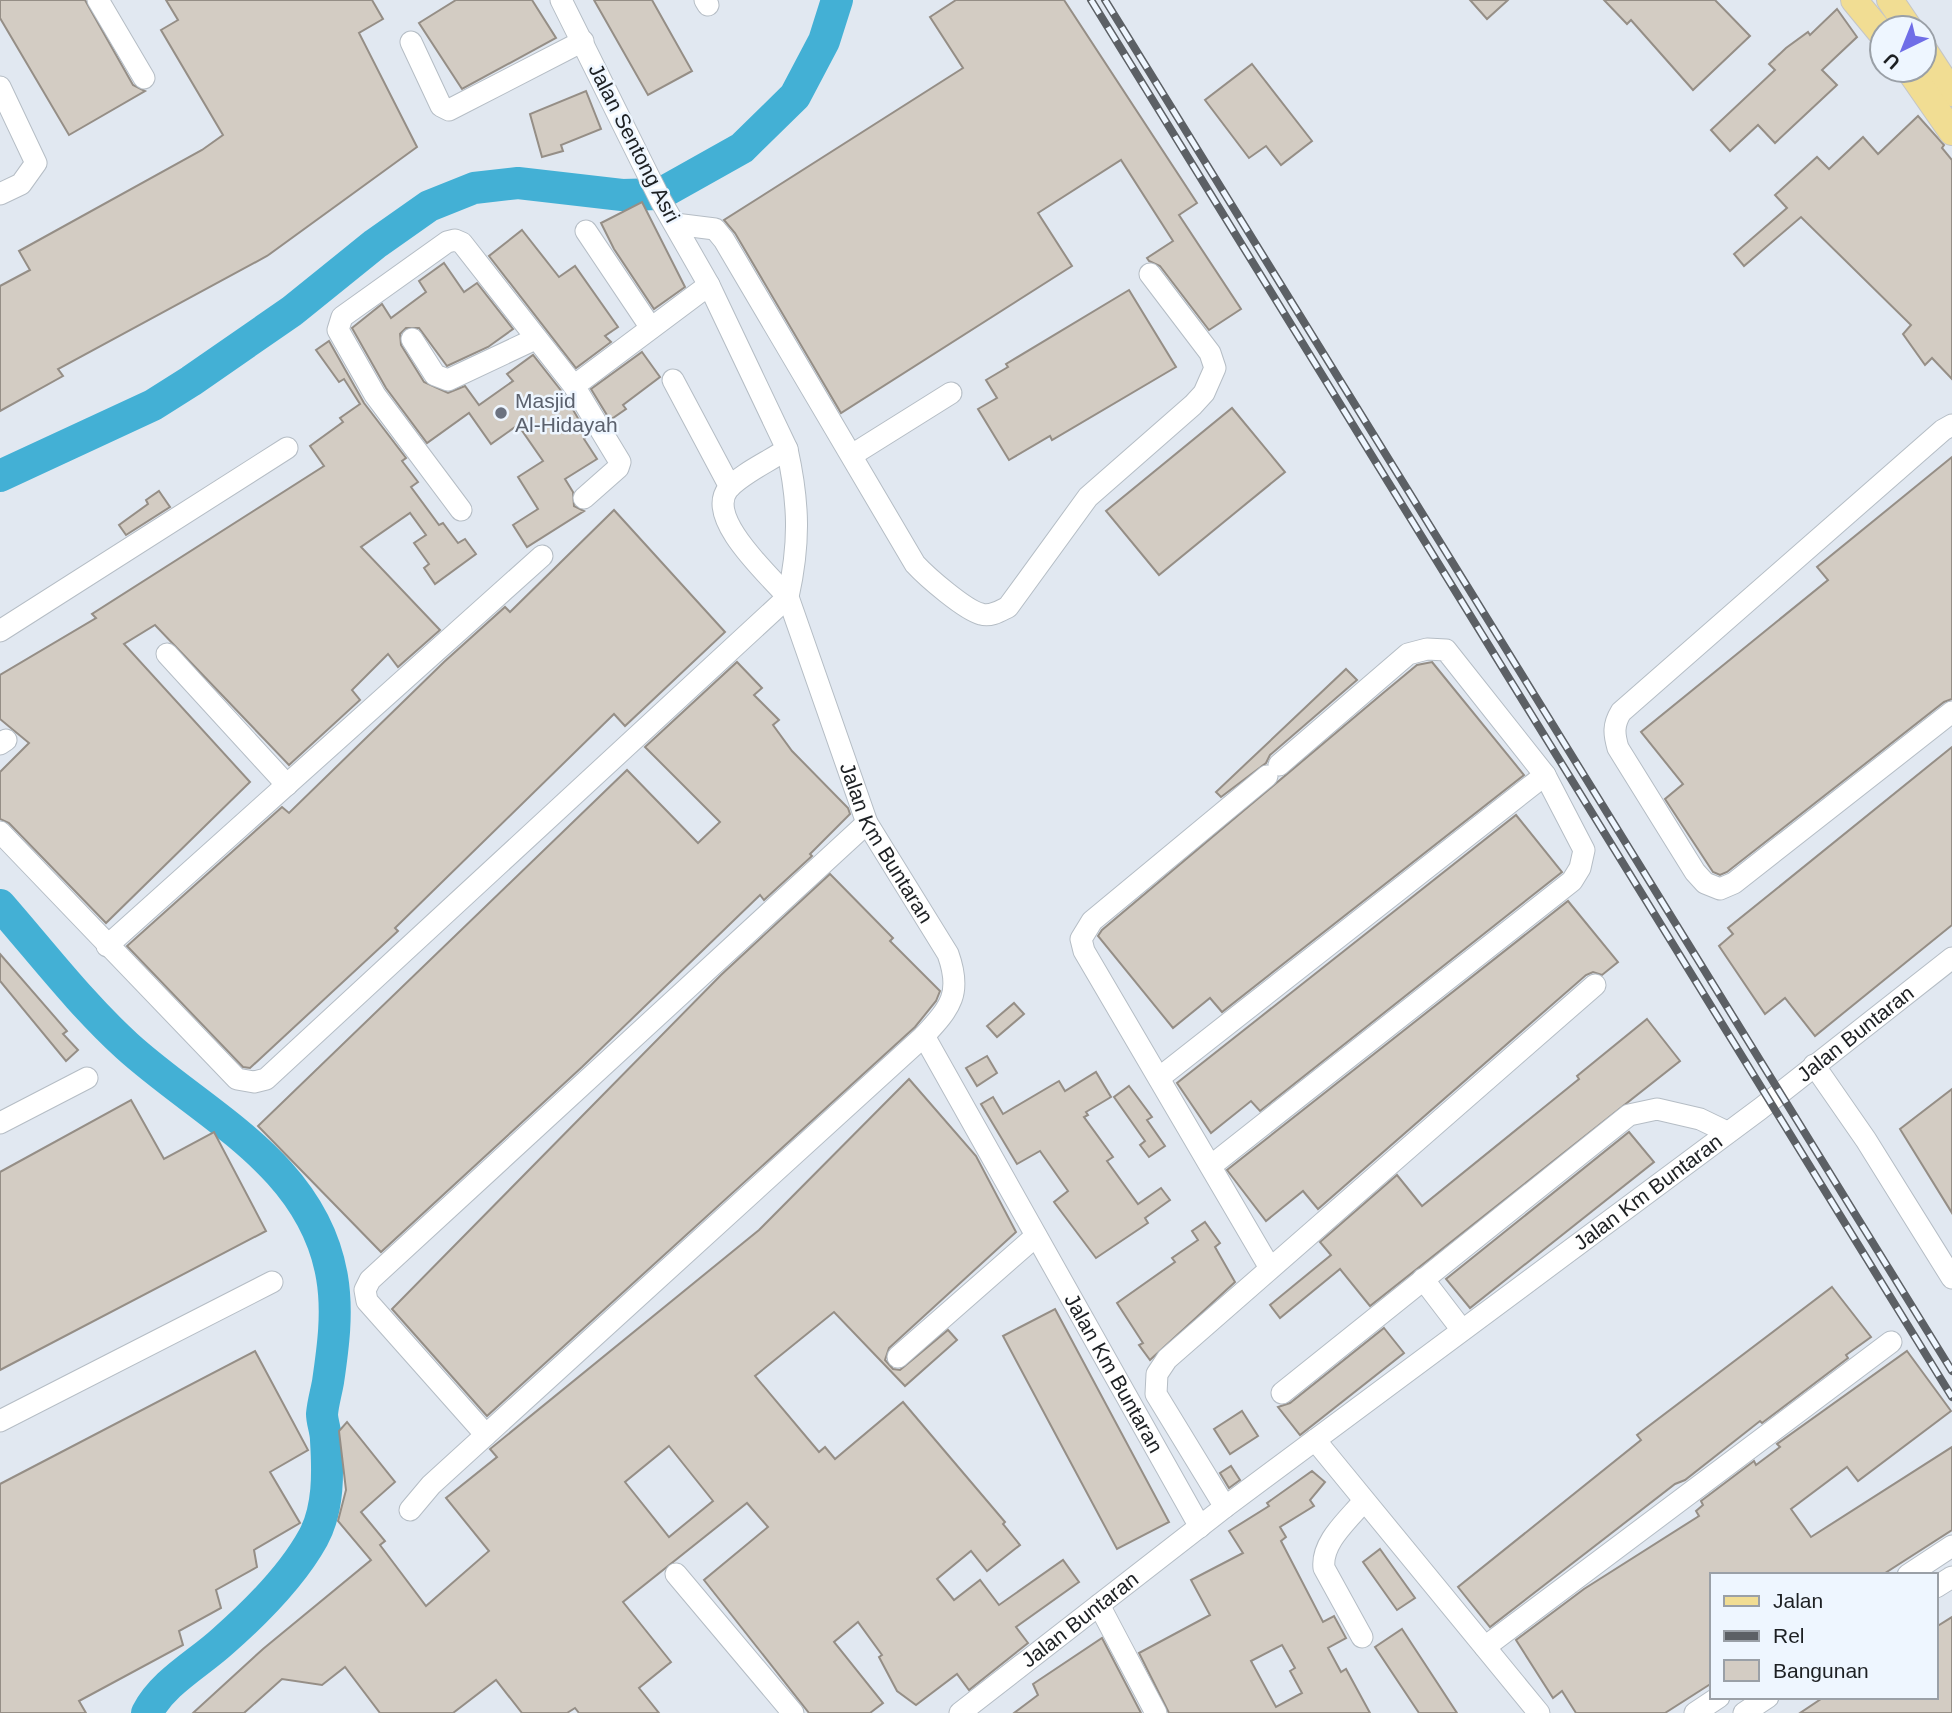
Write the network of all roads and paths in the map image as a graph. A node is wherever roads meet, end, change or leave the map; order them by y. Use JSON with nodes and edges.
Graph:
{"nodes":[{"id":1,"x":98,"y":0,"type":"edge"},
{"id":2,"x":561,"y":0,"type":"edge"},
{"id":3,"x":1854,"y":0,"type":"edge"},
{"id":4,"x":1868,"y":17,"type":"edge"},
{"id":5,"x":583,"y":41,"type":"junction"},
{"id":6,"x":411,"y":42,"type":"dead end"},
{"id":7,"x":1938,"y":72,"type":"edge"},
{"id":8,"x":144,"y":78,"type":"dead end"},
{"id":9,"x":1918,"y":84,"type":"edge"},
{"id":10,"x":0,"y":87,"type":"edge"},
{"id":11,"x":1952,"y":93,"type":"edge"},
{"id":12,"x":1949,"y":129,"type":"edge"},
{"id":13,"x":0,"y":194,"type":"edge"},
{"id":14,"x":675,"y":224,"type":"junction"},
{"id":15,"x":586,"y":231,"type":"dead end"},
{"id":16,"x":1150,"y":274,"type":"dead end"},
{"id":17,"x":709,"y":285,"type":"junction"},
{"id":18,"x":651,"y":328,"type":"junction"},
{"id":19,"x":412,"y":339,"type":"dead end"},
{"id":20,"x":535,"y":339,"type":"junction"},
{"id":21,"x":673,"y":380,"type":"dead end"},
{"id":22,"x":573,"y":386,"type":"junction"},
{"id":23,"x":951,"y":393,"type":"dead end"},
{"id":24,"x":1952,"y":425,"type":"edge"},
{"id":25,"x":287,"y":448,"type":"dead end"},
{"id":26,"x":788,"y":449,"type":"junction"},
{"id":27,"x":852,"y":455,"type":"junction"},
{"id":28,"x":730,"y":487,"type":"junction"},
{"id":29,"x":584,"y":498,"type":"dead end"},
{"id":30,"x":461,"y":510,"type":"dead end"},
{"id":31,"x":542,"y":556,"type":"dead end"},
{"id":32,"x":788,"y":597,"type":"junction"},
{"id":33,"x":0,"y":631,"type":"edge"},
{"id":34,"x":167,"y":654,"type":"dead end"},
{"id":35,"x":1952,"y":712,"type":"edge"},
{"id":36,"x":1545,"y":775,"type":"junction"},
{"id":37,"x":287,"y":785,"type":"junction"},
{"id":38,"x":867,"y":823,"type":"junction"},
{"id":39,"x":0,"y":832,"type":"edge"},
{"id":40,"x":107,"y":946,"type":"junction"},
{"id":41,"x":1952,"y":958,"type":"edge"},
{"id":42,"x":1595,"y":985,"type":"dead end"},
{"id":43,"x":923,"y":1036,"type":"junction"},
{"id":44,"x":1814,"y":1065,"type":"junction"},
{"id":45,"x":87,"y":1078,"type":"dead end"},
{"id":46,"x":1159,"y":1078,"type":"junction"},
{"id":47,"x":1760,"y":1109,"type":"joint"},
{"id":48,"x":0,"y":1123,"type":"edge"},
{"id":49,"x":1727,"y":1132,"type":"junction"},
{"id":50,"x":1212,"y":1165,"type":"junction"},
{"id":51,"x":1036,"y":1236,"type":"junction"},
{"id":52,"x":1270,"y":1268,"type":"junction"},
{"id":53,"x":1952,"y":1278,"type":"edge"},
{"id":54,"x":1423,"y":1279,"type":"junction"},
{"id":55,"x":272,"y":1282,"type":"dead end"},
{"id":56,"x":1462,"y":1330,"type":"junction"},
{"id":57,"x":1891,"y":1342,"type":"dead end"},
{"id":58,"x":898,"y":1357,"type":"dead end"},
{"id":59,"x":1282,"y":1393,"type":"dead end"},
{"id":60,"x":0,"y":1421,"type":"edge"},
{"id":61,"x":486,"y":1435,"type":"junction"},
{"id":62,"x":1315,"y":1440,"type":"junction"},
{"id":63,"x":1363,"y":1502,"type":"junction"},
{"id":64,"x":1225,"y":1507,"type":"junction"},
{"id":65,"x":410,"y":1510,"type":"dead end"},
{"id":66,"x":1200,"y":1527,"type":"junction"},
{"id":67,"x":1952,"y":1546,"type":"edge"},
{"id":68,"x":1911,"y":1573,"type":"edge"},
{"id":69,"x":676,"y":1574,"type":"dead end"},
{"id":70,"x":1100,"y":1605,"type":"junction"},
{"id":71,"x":1362,"y":1637,"type":"dead end"},
{"id":72,"x":1485,"y":1647,"type":"junction"},
{"id":73,"x":1716,"y":1699,"type":"edge"},
{"id":74,"x":1765,"y":1699,"type":"edge"},
{"id":75,"x":793,"y":1713,"type":"edge"},
{"id":76,"x":960,"y":1713,"type":"edge"},
{"id":77,"x":1156,"y":1713,"type":"edge"},
{"id":78,"x":1539,"y":1713,"type":"edge"},
{"id":79,"x":1695,"y":1713,"type":"edge"},
{"id":80,"x":1744,"y":1713,"type":"edge"}],
"edges":[{"from":1,"to":8,"type":"street"},
{"from":2,"to":5,"type":"street","name":"Jalan Sentong Asri"},
{"from":3,"to":4,"type":"main road"},
{"from":5,"to":6,"type":"street"},
{"from":5,"to":14,"type":"street","name":"Jalan Sentong Asri"},
{"from":7,"to":11,"type":"main road"},
{"from":9,"to":12,"type":"main road"},
{"from":10,"to":13,"type":"street"},
{"from":14,"to":17,"type":"street","name":"Jalan Sentong Asri"},
{"from":14,"to":27,"type":"street"},
{"from":15,"to":18,"type":"street"},
{"from":16,"to":27,"type":"street"},
{"from":17,"to":18,"type":"street"},
{"from":17,"to":26,"type":"street"},
{"from":18,"to":22,"type":"street"},
{"from":19,"to":20,"type":"street"},
{"from":20,"to":22,"type":"street"},
{"from":20,"to":30,"type":"street"},
{"from":21,"to":28,"type":"street"},
{"from":22,"to":29,"type":"street"},
{"from":23,"to":27,"type":"street"},
{"from":24,"to":35,"type":"street"},
{"from":25,"to":33,"type":"street"},
{"from":26,"to":28,"type":"street"},
{"from":26,"to":32,"type":"street"},
{"from":28,"to":32,"type":"street","name":"Jalan Km Buntaran"},
{"from":31,"to":37,"type":"street"},
{"from":32,"to":38,"type":"street","name":"Jalan Km Buntaran"},
{"from":32,"to":40,"type":"street"},
{"from":34,"to":37,"type":"street"},
{"from":36,"to":46,"type":"street"},
{"from":36,"to":46,"type":"street"},
{"from":36,"to":50,"type":"street"},
{"from":37,"to":40,"type":"street"},
{"from":38,"to":43,"type":"street","name":"Jalan Km Buntaran"},
{"from":38,"to":61,"type":"street"},
{"from":39,"to":40,"type":"street"},
{"from":41,"to":44,"type":"street","name":"Jalan Buntaran"},
{"from":42,"to":52,"type":"street"},
{"from":43,"to":51,"type":"street","name":"Jalan Km Buntaran"},
{"from":43,"to":61,"type":"street"},
{"from":44,"to":47,"type":"street","name":"Jalan Buntaran"},
{"from":44,"to":53,"type":"street"},
{"from":45,"to":48,"type":"street"},
{"from":46,"to":50,"type":"street"},
{"from":47,"to":49,"type":"street","name":"Jalan Km Buntaran"},
{"from":49,"to":54,"type":"street"},
{"from":49,"to":56,"type":"street","name":"Jalan Km Buntaran"},
{"from":50,"to":52,"type":"street"},
{"from":51,"to":58,"type":"street"},
{"from":51,"to":66,"type":"street","name":"Jalan Km Buntaran"},
{"from":52,"to":64,"type":"street"},
{"from":54,"to":56,"type":"street"},
{"from":54,"to":59,"type":"street"},
{"from":55,"to":60,"type":"street"},
{"from":56,"to":62,"type":"street","name":"Jalan Km Buntaran"},
{"from":57,"to":72,"type":"street"},
{"from":61,"to":65,"type":"street"},
{"from":62,"to":63,"type":"street"},
{"from":62,"to":64,"type":"street","name":"Jalan Km Buntaran"},
{"from":63,"to":71,"type":"street"},
{"from":63,"to":72,"type":"street"},
{"from":64,"to":66,"type":"street","name":"Jalan Km Buntaran"},
{"from":66,"to":70,"type":"street","name":"Jalan Buntaran"},
{"from":67,"to":68,"type":"street"},
{"from":69,"to":75,"type":"street"},
{"from":70,"to":76,"type":"street","name":"Jalan Buntaran"},
{"from":70,"to":77,"type":"street"},
{"from":72,"to":78,"type":"street"},
{"from":73,"to":79,"type":"street"},
{"from":74,"to":80,"type":"street"}]}
